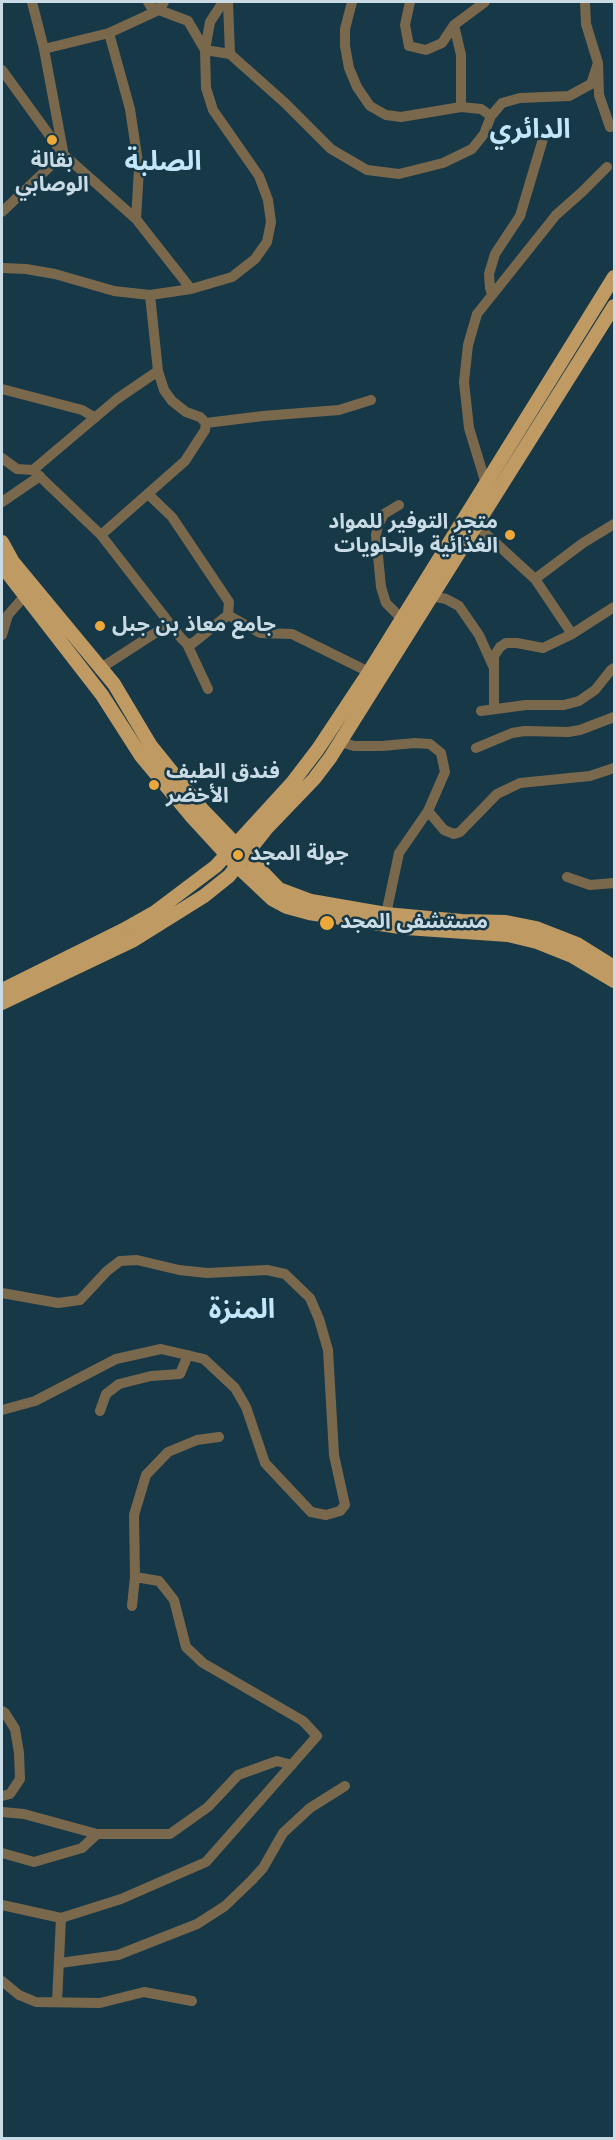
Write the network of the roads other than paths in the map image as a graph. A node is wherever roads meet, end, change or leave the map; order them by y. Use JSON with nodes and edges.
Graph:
{"nodes":[{"id":1,"x":32,"y":2,"type":"edge"},
{"id":2,"x":148,"y":2,"type":"edge"},
{"id":3,"x":223,"y":2,"type":"edge"},
{"id":4,"x":228,"y":2,"type":"edge"},
{"id":5,"x":352,"y":2,"type":"edge"},
{"id":6,"x":410,"y":2,"type":"edge"},
{"id":7,"x":485,"y":2,"type":"edge"},
{"id":8,"x":585,"y":2,"type":"edge"},
{"id":9,"x":161,"y":6,"type":"edge"},
{"id":10,"x":454,"y":26,"type":"junction"},
{"id":11,"x":110,"y":33,"type":"junction"},
{"id":12,"x":44,"y":49,"type":"junction"},
{"id":13,"x":205,"y":50,"type":"junction"},
{"id":14,"x":230,"y":54,"type":"junction"},
{"id":15,"x":598,"y":63,"type":"junction"},
{"id":16,"x":2,"y":70,"type":"edge"},
{"id":17,"x":461,"y":107,"type":"junction"},
{"id":18,"x":491,"y":116,"type":"junction"},
{"id":19,"x":610,"y":128,"type":"dead end"},
{"id":20,"x":543,"y":139,"type":"dead end"},
{"id":21,"x":63,"y":154,"type":"junction"},
{"id":22,"x":608,"y":167,"type":"dead end"},
{"id":23,"x":2,"y":212,"type":"edge"},
{"id":24,"x":136,"y":219,"type":"junction"},
{"id":25,"x":2,"y":268,"type":"edge"},
{"id":26,"x":615,"y":277,"type":"edge"},
{"id":27,"x":191,"y":289,"type":"junction"},
{"id":28,"x":492,"y":294,"type":"junction"},
{"id":29,"x":150,"y":295,"type":"junction"},
{"id":30,"x":613,"y":313,"type":"edge"},
{"id":31,"x":158,"y":371,"type":"junction"},
{"id":32,"x":2,"y":389,"type":"edge"},
{"id":33,"x":371,"y":400,"type":"dead end"},
{"id":34,"x":94,"y":417,"type":"junction"},
{"id":35,"x":206,"y":423,"type":"junction"},
{"id":36,"x":2,"y":458,"type":"edge"},
{"id":37,"x":37,"y":473,"type":"junction"},
{"id":38,"x":495,"y":478,"type":"junction"},
{"id":39,"x":148,"y":494,"type":"junction"},
{"id":40,"x":2,"y":502,"type":"edge"},
{"id":41,"x":399,"y":505,"type":"dead end"},
{"id":42,"x":615,"y":524,"type":"edge"},
{"id":43,"x":476,"y":525,"type":"junction"},
{"id":44,"x":101,"y":535,"type":"junction"},
{"id":45,"x":2,"y":542,"type":"edge"},
{"id":46,"x":2,"y":569,"type":"edge"},
{"id":47,"x":535,"y":579,"type":"junction"},
{"id":48,"x":28,"y":591,"type":"junction"},
{"id":49,"x":431,"y":596,"type":"junction"},
{"id":50,"x":615,"y":607,"type":"edge"},
{"id":51,"x":228,"y":615,"type":"junction"},
{"id":52,"x":402,"y":619,"type":"junction"},
{"id":53,"x":170,"y":624,"type":"junction"},
{"id":54,"x":572,"y":634,"type":"junction"},
{"id":55,"x":2,"y":636,"type":"edge"},
{"id":56,"x":187,"y":644,"type":"junction"},
{"id":57,"x":101,"y":668,"type":"junction"},
{"id":58,"x":615,"y":668,"type":"edge"},
{"id":59,"x":495,"y":670,"type":"junction"},
{"id":60,"x":369,"y":672,"type":"junction"},
{"id":61,"x":208,"y":689,"type":"dead end"},
{"id":62,"x":494,"y":709,"type":"junction"},
{"id":63,"x":481,"y":711,"type":"dead end"},
{"id":64,"x":615,"y":717,"type":"edge"},
{"id":65,"x":340,"y":742,"type":"junction"},
{"id":66,"x":476,"y":748,"type":"dead end"},
{"id":67,"x":324,"y":754,"type":"junction"},
{"id":68,"x":615,"y":768,"type":"edge"},
{"id":69,"x":428,"y":811,"type":"junction"},
{"id":70,"x":237,"y":855,"type":"junction"},
{"id":71,"x":567,"y":877,"type":"dead end"},
{"id":72,"x":615,"y":883,"type":"edge"},
{"id":73,"x":386,"y":914,"type":"junction"},
{"id":74,"x":615,"y":966,"type":"edge"},
{"id":75,"x":39,"y":978,"type":"junction"},
{"id":76,"x":615,"y":981,"type":"edge"},
{"id":77,"x":2,"y":990,"type":"edge"},
{"id":78,"x":2,"y":1003,"type":"edge"},
{"id":79,"x":2,"y":1293,"type":"edge"},
{"id":80,"x":188,"y":1355,"type":"junction"},
{"id":81,"x":2,"y":1410,"type":"edge"},
{"id":82,"x":100,"y":1411,"type":"dead end"},
{"id":83,"x":219,"y":1437,"type":"dead end"},
{"id":84,"x":135,"y":1577,"type":"junction"},
{"id":85,"x":132,"y":1606,"type":"dead end"},
{"id":86,"x":2,"y":1710,"type":"edge"},
{"id":87,"x":292,"y":1765,"type":"junction"},
{"id":88,"x":345,"y":1786,"type":"dead end"},
{"id":89,"x":2,"y":1796,"type":"edge"},
{"id":90,"x":2,"y":1812,"type":"edge"},
{"id":91,"x":97,"y":1834,"type":"junction"},
{"id":92,"x":2,"y":1853,"type":"edge"},
{"id":93,"x":2,"y":1905,"type":"edge"},
{"id":94,"x":61,"y":1918,"type":"junction"},
{"id":95,"x":60,"y":1963,"type":"junction"},
{"id":96,"x":2,"y":1981,"type":"edge"},
{"id":97,"x":192,"y":2001,"type":"dead end"},
{"id":98,"x":57,"y":2002,"type":"junction"}],
"edges":[{"from":1,"to":12,"type":"street"},
{"from":2,"to":9,"type":"street"},
{"from":3,"to":13,"type":"street"},
{"from":4,"to":14,"type":"street"},
{"from":5,"to":17,"type":"street"},
{"from":6,"to":10,"type":"street"},
{"from":7,"to":10,"type":"street"},
{"from":8,"to":15,"type":"street"},
{"from":9,"to":11,"type":"street"},
{"from":9,"to":13,"type":"street"},
{"from":10,"to":17,"type":"street"},
{"from":11,"to":12,"type":"street"},
{"from":11,"to":24,"type":"street"},
{"from":12,"to":21,"type":"street"},
{"from":13,"to":14,"type":"street"},
{"from":13,"to":27,"type":"street"},
{"from":14,"to":18,"type":"street"},
{"from":15,"to":18,"type":"street"},
{"from":15,"to":19,"type":"street"},
{"from":16,"to":21,"type":"street"},
{"from":17,"to":18,"type":"street"},
{"from":20,"to":28,"type":"street"},
{"from":21,"to":23,"type":"street"},
{"from":21,"to":24,"type":"street"},
{"from":22,"to":28,"type":"street"},
{"from":24,"to":27,"type":"street"},
{"from":25,"to":29,"type":"street"},
{"from":26,"to":38,"type":"main road"},
{"from":27,"to":29,"type":"street"},
{"from":28,"to":38,"type":"street"},
{"from":29,"to":31,"type":"street"},
{"from":30,"to":38,"type":"main road"},
{"from":31,"to":34,"type":"street"},
{"from":31,"to":35,"type":"street"},
{"from":32,"to":34,"type":"street"},
{"from":33,"to":35,"type":"street"},
{"from":34,"to":37,"type":"street"},
{"from":35,"to":39,"type":"street"},
{"from":36,"to":37,"type":"street"},
{"from":37,"to":40,"type":"street"},
{"from":37,"to":44,"type":"street"},
{"from":38,"to":43,"type":"main road"},
{"from":38,"to":52,"type":"main road"},
{"from":39,"to":44,"type":"street"},
{"from":39,"to":51,"type":"street"},
{"from":41,"to":52,"type":"street"},
{"from":42,"to":47,"type":"street"},
{"from":43,"to":47,"type":"street"},
{"from":43,"to":49,"type":"main road"},
{"from":44,"to":53,"type":"street"},
{"from":45,"to":48,"type":"main road"},
{"from":46,"to":48,"type":"main road"},
{"from":47,"to":54,"type":"street"},
{"from":48,"to":55,"type":"street"},
{"from":48,"to":57,"type":"main road"},
{"from":48,"to":70,"type":"main road"},
{"from":49,"to":59,"type":"street"},
{"from":49,"to":65,"type":"main road"},
{"from":50,"to":54,"type":"street"},
{"from":51,"to":56,"type":"street"},
{"from":51,"to":60,"type":"street"},
{"from":52,"to":60,"type":"main road"},
{"from":53,"to":56,"type":"street"},
{"from":53,"to":57,"type":"street"},
{"from":54,"to":59,"type":"street"},
{"from":56,"to":61,"type":"street"},
{"from":57,"to":70,"type":"main road"},
{"from":58,"to":62,"type":"street"},
{"from":59,"to":62,"type":"street"},
{"from":60,"to":67,"type":"main road"},
{"from":62,"to":63,"type":"street"},
{"from":64,"to":66,"type":"street"},
{"from":65,"to":67,"type":"main road"},
{"from":65,"to":69,"type":"street"},
{"from":67,"to":70,"type":"main road"},
{"from":68,"to":69,"type":"street"},
{"from":69,"to":73,"type":"street"},
{"from":70,"to":73,"type":"main road"},
{"from":70,"to":75,"type":"main road"},
{"from":70,"to":76,"type":"main road"},
{"from":71,"to":72,"type":"street"},
{"from":73,"to":74,"type":"main road"},
{"from":75,"to":77,"type":"main road"},
{"from":75,"to":78,"type":"main road"},
{"from":79,"to":80,"type":"street"},
{"from":80,"to":81,"type":"street"},
{"from":80,"to":82,"type":"street"},
{"from":83,"to":84,"type":"street"},
{"from":84,"to":85,"type":"street"},
{"from":84,"to":87,"type":"street"},
{"from":86,"to":89,"type":"street"},
{"from":87,"to":91,"type":"street"},
{"from":87,"to":94,"type":"street"},
{"from":88,"to":95,"type":"street"},
{"from":90,"to":91,"type":"street"},
{"from":91,"to":92,"type":"street"},
{"from":93,"to":94,"type":"street"},
{"from":94,"to":95,"type":"street"},
{"from":95,"to":98,"type":"street"},
{"from":96,"to":98,"type":"street"},
{"from":97,"to":98,"type":"street"}]}
